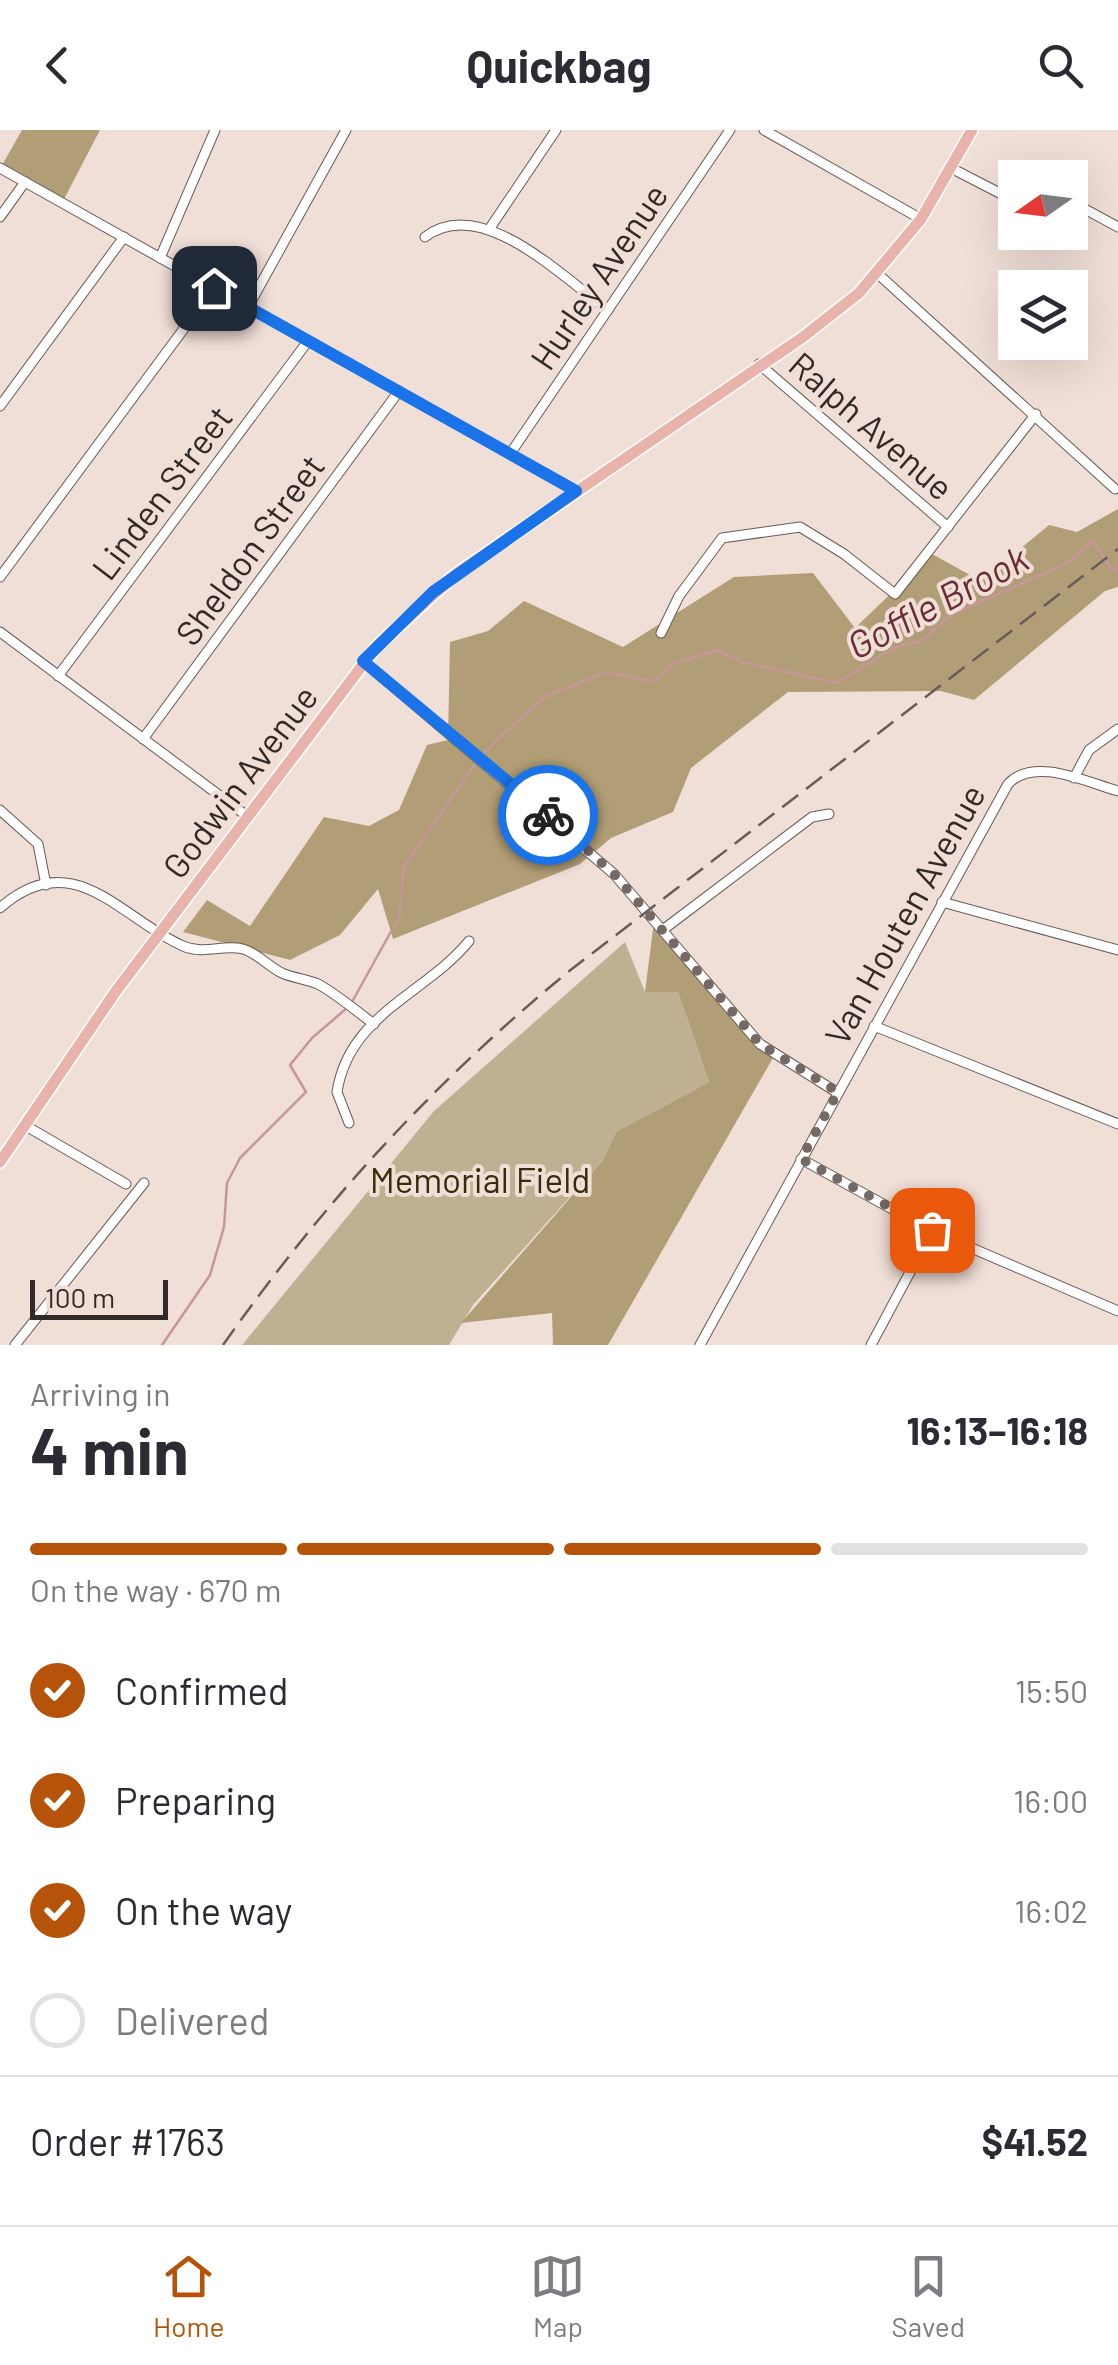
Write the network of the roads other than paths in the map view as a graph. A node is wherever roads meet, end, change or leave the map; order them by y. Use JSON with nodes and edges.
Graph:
{"nodes":[{"id":1,"x":215,"y":130,"type":"edge"},
{"id":2,"x":346,"y":130,"type":"edge"},
{"id":3,"x":556,"y":130,"type":"edge"},
{"id":4,"x":730,"y":130,"type":"edge"},
{"id":5,"x":764,"y":130,"type":"edge"},
{"id":6,"x":972,"y":130,"type":"edge"},
{"id":7,"x":0,"y":168,"type":"edge"},
{"id":8,"x":951,"y":168,"type":"junction"},
{"id":9,"x":26,"y":182,"type":"junction"},
{"id":10,"x":998,"y":192,"type":"edge"},
{"id":11,"x":1088,"y":211,"type":"edge"},
{"id":12,"x":0,"y":217,"type":"edge"},
{"id":13,"x":921,"y":219,"type":"junction"},
{"id":14,"x":1118,"y":227,"type":"edge"},
{"id":15,"x":490,"y":228,"type":"junction"},
{"id":16,"x":124,"y":237,"type":"junction"},
{"id":17,"x":425,"y":237,"type":"dead end"},
{"id":18,"x":160,"y":258,"type":"junction"},
{"id":19,"x":878,"y":274,"type":"junction"},
{"id":20,"x":214,"y":288,"type":"junction"},
{"id":21,"x":248,"y":307,"type":"junction"},
{"id":22,"x":608,"y":310,"type":"junction"},
{"id":23,"x":308,"y":341,"type":"junction"},
{"id":24,"x":760,"y":364,"type":"junction"},
{"id":25,"x":399,"y":391,"type":"junction"},
{"id":26,"x":0,"y":406,"type":"edge"},
{"id":27,"x":1036,"y":414,"type":"junction"},
{"id":28,"x":510,"y":454,"type":"junction"},
{"id":29,"x":1115,"y":489,"type":"dead end"},
{"id":30,"x":576,"y":491,"type":"junction"},
{"id":31,"x":948,"y":527,"type":"junction"},
{"id":32,"x":0,"y":577,"type":"edge"},
{"id":33,"x":0,"y":632,"type":"edge"},
{"id":34,"x":662,"y":632,"type":"dead end"},
{"id":35,"x":363,"y":661,"type":"junction"},
{"id":36,"x":58,"y":676,"type":"junction"},
{"id":37,"x":1118,"y":730,"type":"edge"},
{"id":38,"x":143,"y":738,"type":"junction"},
{"id":39,"x":1074,"y":778,"type":"junction"},
{"id":40,"x":1118,"y":790,"type":"edge"},
{"id":41,"x":0,"y":810,"type":"edge"},
{"id":42,"x":829,"y":814,"type":"dead end"},
{"id":43,"x":247,"y":816,"type":"junction"},
{"id":44,"x":46,"y":886,"type":"junction"},
{"id":45,"x":942,"y":902,"type":"junction"},
{"id":46,"x":0,"y":908,"type":"edge"},
{"id":47,"x":664,"y":928,"type":"junction"},
{"id":48,"x":161,"y":931,"type":"junction"},
{"id":49,"x":469,"y":942,"type":"dead end"},
{"id":50,"x":1118,"y":950,"type":"edge"},
{"id":51,"x":374,"y":1024,"type":"junction"},
{"id":52,"x":874,"y":1026,"type":"junction"},
{"id":53,"x":838,"y":1092,"type":"junction"},
{"id":54,"x":349,"y":1123,"type":"dead end"},
{"id":55,"x":1118,"y":1124,"type":"edge"},
{"id":56,"x":26,"y":1126,"type":"junction"},
{"id":57,"x":801,"y":1159,"type":"junction"},
{"id":58,"x":0,"y":1162,"type":"edge"},
{"id":59,"x":126,"y":1184,"type":"dead end"},
{"id":60,"x":144,"y":1184,"type":"dead end"},
{"id":61,"x":932,"y":1230,"type":"junction"},
{"id":62,"x":1118,"y":1312,"type":"edge"},
{"id":63,"x":14,"y":1345,"type":"edge"},
{"id":64,"x":700,"y":1345,"type":"edge"},
{"id":65,"x":870,"y":1345,"type":"edge"}],
"edges":[{"from":1,"to":18,"type":"street"},
{"from":2,"to":21,"type":"street"},
{"from":3,"to":15,"type":"street"},
{"from":4,"to":22,"type":"street","name":"Hurley Avenue"},
{"from":5,"to":13,"type":"street"},
{"from":6,"to":8,"type":"main road","name":"Godwin Avenue"},
{"from":7,"to":9,"type":"street"},
{"from":8,"to":10,"type":"street"},
{"from":8,"to":13,"type":"main road","name":"Godwin Avenue"},
{"from":9,"to":12,"type":"street"},
{"from":9,"to":16,"type":"street"},
{"from":11,"to":14,"type":"street"},
{"from":13,"to":19,"type":"main road","name":"Godwin Avenue"},
{"from":15,"to":17,"type":"street"},
{"from":15,"to":22,"type":"street"},
{"from":16,"to":18,"type":"street"},
{"from":16,"to":26,"type":"street"},
{"from":18,"to":20,"type":"street"},
{"from":19,"to":24,"type":"main road","name":"Godwin Avenue"},
{"from":19,"to":27,"type":"street"},
{"from":20,"to":21,"type":"street"},
{"from":20,"to":32,"type":"street"},
{"from":21,"to":23,"type":"street"},
{"from":22,"to":28,"type":"street","name":"Hurley Avenue"},
{"from":23,"to":25,"type":"street"},
{"from":23,"to":36,"type":"street","name":"Linden Street"},
{"from":24,"to":30,"type":"main road","name":"Godwin Avenue"},
{"from":24,"to":31,"type":"street","name":"Ralph Avenue"},
{"from":25,"to":28,"type":"street"},
{"from":25,"to":38,"type":"street","name":"Sheldon Street"},
{"from":27,"to":29,"type":"street"},
{"from":27,"to":31,"type":"street"},
{"from":28,"to":30,"type":"street"},
{"from":30,"to":35,"type":"main road","name":"Godwin Avenue"},
{"from":31,"to":34,"type":"street"},
{"from":33,"to":36,"type":"street"},
{"from":35,"to":43,"type":"main road","name":"Godwin Avenue"},
{"from":35,"to":47,"type":"street"},
{"from":36,"to":38,"type":"street"},
{"from":37,"to":39,"type":"street"},
{"from":38,"to":43,"type":"street"},
{"from":39,"to":40,"type":"street"},
{"from":39,"to":45,"type":"street","name":"Van Houten Avenue"},
{"from":41,"to":44,"type":"street"},
{"from":42,"to":47,"type":"street"},
{"from":43,"to":48,"type":"main road","name":"Godwin Avenue"},
{"from":44,"to":46,"type":"street"},
{"from":44,"to":48,"type":"street"},
{"from":45,"to":50,"type":"street"},
{"from":45,"to":52,"type":"street","name":"Van Houten Avenue"},
{"from":47,"to":53,"type":"street"},
{"from":48,"to":51,"type":"street"},
{"from":48,"to":56,"type":"main road","name":"Godwin Avenue"},
{"from":49,"to":51,"type":"street"},
{"from":51,"to":54,"type":"street"},
{"from":52,"to":53,"type":"street","name":"Van Houten Avenue"},
{"from":52,"to":55,"type":"street"},
{"from":53,"to":57,"type":"street","name":"Van Houten Avenue"},
{"from":56,"to":58,"type":"main road","name":"Godwin Avenue"},
{"from":56,"to":59,"type":"street"},
{"from":57,"to":61,"type":"street"},
{"from":57,"to":64,"type":"street","name":"Van Houten Avenue"},
{"from":60,"to":63,"type":"street"},
{"from":61,"to":62,"type":"street"},
{"from":61,"to":65,"type":"street"}]}
